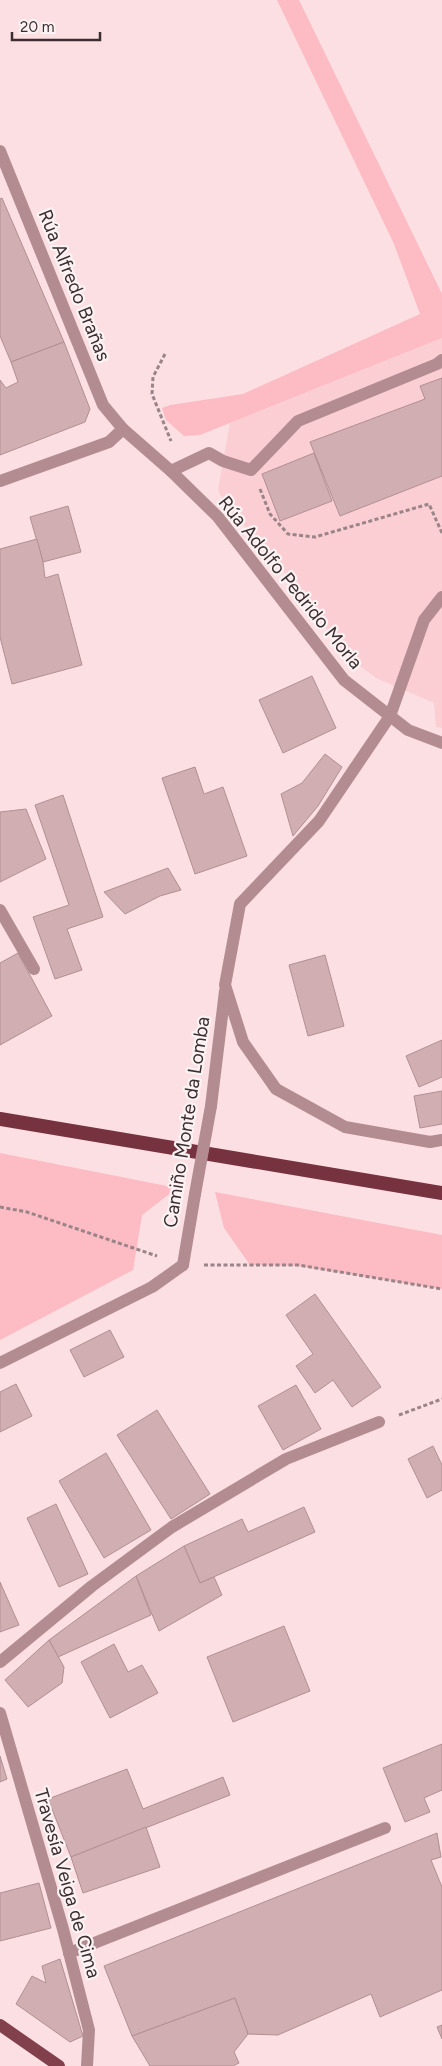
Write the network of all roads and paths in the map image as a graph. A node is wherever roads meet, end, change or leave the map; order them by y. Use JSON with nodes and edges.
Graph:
{"nodes":[{"id":1,"x":0,"y":151,"type":"edge"},
{"id":2,"x":165,"y":354,"type":"dead end"},
{"id":3,"x":442,"y":360,"type":"edge"},
{"id":4,"x":123,"y":429,"type":"junction"},
{"id":5,"x":173,"y":446,"type":"dead end"},
{"id":6,"x":171,"y":470,"type":"junction"},
{"id":7,"x":252,"y":470,"type":"junction"},
{"id":8,"x":0,"y":481,"type":"edge"},
{"id":9,"x":442,"y":533,"type":"edge"},
{"id":10,"x":442,"y":597,"type":"edge"},
{"id":11,"x":390,"y":716,"type":"junction"},
{"id":12,"x":442,"y":743,"type":"edge"},
{"id":13,"x":0,"y":910,"type":"edge"},
{"id":14,"x":34,"y":969,"type":"dead end"},
{"id":15,"x":225,"y":985,"type":"junction"},
{"id":16,"x":0,"y":1119,"type":"edge"},
{"id":17,"x":442,"y":1140,"type":"edge"},
{"id":18,"x":442,"y":1193,"type":"edge"},
{"id":19,"x":0,"y":1207,"type":"edge"},
{"id":20,"x":183,"y":1265,"type":"junction"},
{"id":21,"x":442,"y":1288,"type":"edge"},
{"id":22,"x":0,"y":1363,"type":"edge"},
{"id":23,"x":442,"y":1399,"type":"edge"},
{"id":24,"x":379,"y":1422,"type":"joint"},
{"id":25,"x":0,"y":1662,"type":"edge"},
{"id":26,"x":0,"y":1713,"type":"edge"},
{"id":27,"x":385,"y":1828,"type":"dead end"},
{"id":28,"x":70,"y":1953,"type":"junction"},
{"id":29,"x":0,"y":2025,"type":"edge"},
{"id":30,"x":59,"y":2066,"type":"edge"},
{"id":31,"x":88,"y":2066,"type":"edge"}],
"edges":[{"from":1,"to":4,"type":"street","name":"Rúa Alfredo Brañas"},
{"from":2,"to":5,"type":"path"},
{"from":3,"to":7,"type":"street"},
{"from":4,"to":6,"type":"street","name":"Rúa Adolfo Pedrido Morla"},
{"from":4,"to":8,"type":"street"},
{"from":6,"to":7,"type":"street"},
{"from":6,"to":11,"type":"street","name":"Rúa Adolfo Pedrido Morla"},
{"from":7,"to":9,"type":"path"},
{"from":10,"to":11,"type":"street","name":"Camiño Monte da Lomba"},
{"from":11,"to":12,"type":"street","name":"Rúa Adolfo Pedrido Morla"},
{"from":11,"to":15,"type":"street","name":"Camiño Monte da Lomba"},
{"from":13,"to":14,"type":"street"},
{"from":15,"to":17,"type":"street","name":"Camiño Monte da Lomba"},
{"from":15,"to":20,"type":"street","name":"Camiño Monte da Lomba","bridge":true},
{"from":16,"to":18,"type":"highway"},
{"from":19,"to":20,"type":"path"},
{"from":20,"to":21,"type":"path"},
{"from":20,"to":22,"type":"street"},
{"from":23,"to":24,"type":"path"},
{"from":24,"to":25,"type":"street"},
{"from":26,"to":28,"type":"street","name":"Travesía Veiga de Cima"},
{"from":27,"to":28,"type":"street"},
{"from":28,"to":31,"type":"street","name":"Travesía Veiga de Cima"},
{"from":29,"to":30,"type":"main road"}]}
